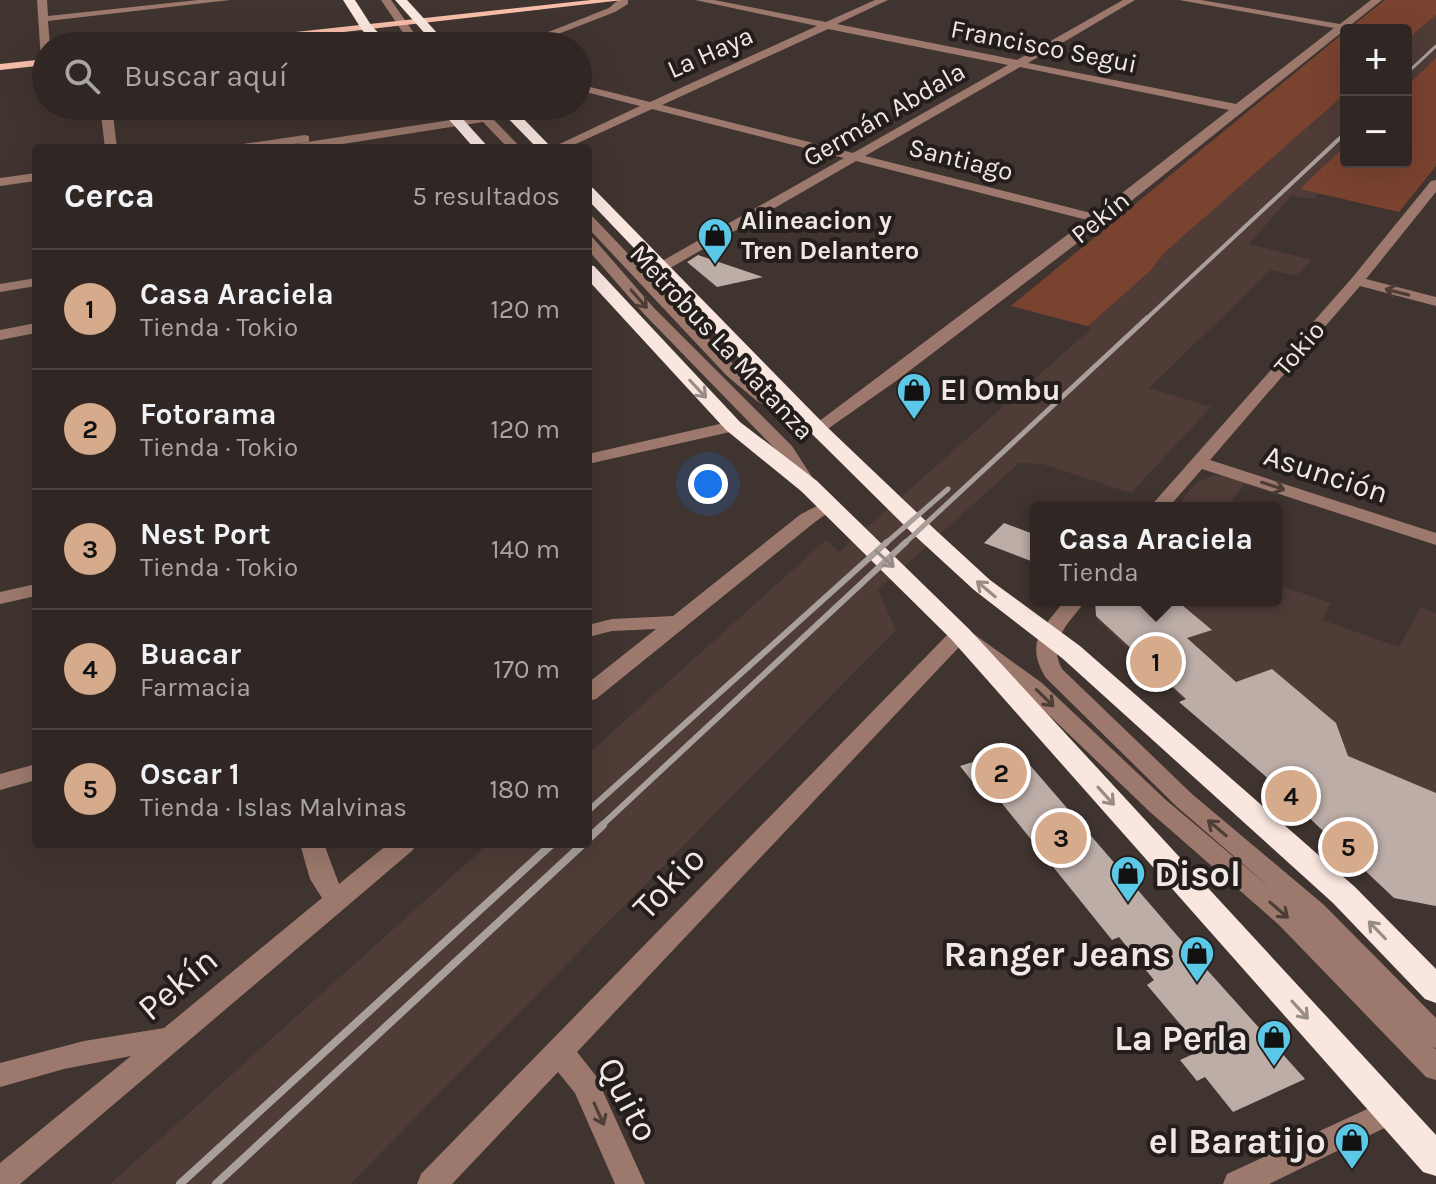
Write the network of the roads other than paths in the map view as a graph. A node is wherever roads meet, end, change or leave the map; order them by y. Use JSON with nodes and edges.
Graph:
{"nodes":[{"id":1,"x":42,"y":0,"type":"edge"},
{"id":2,"x":225,"y":0,"type":"edge"},
{"id":3,"x":349,"y":0,"type":"edge"},
{"id":4,"x":376,"y":0,"type":"edge"},
{"id":5,"x":386,"y":0,"type":"edge"},
{"id":6,"x":401,"y":0,"type":"edge"},
{"id":7,"x":620,"y":0,"type":"edge"},
{"id":8,"x":700,"y":0,"type":"edge"},
{"id":9,"x":883,"y":0,"type":"edge"},
{"id":10,"x":1130,"y":0,"type":"edge"},
{"id":11,"x":1184,"y":0,"type":"edge"},
{"id":12,"x":1377,"y":0,"type":"edge"},
{"id":13,"x":43,"y":19,"type":"junction"},
{"id":14,"x":418,"y":21,"type":"junction"},
{"id":15,"x":397,"y":24,"type":"junction"},
{"id":16,"x":1347,"y":24,"type":"edge"},
{"id":17,"x":826,"y":26,"type":"junction"},
{"id":18,"x":1340,"y":26,"type":"edge"},
{"id":19,"x":366,"y":27,"type":"junction"},
{"id":20,"x":1340,"y":29,"type":"edge"},
{"id":21,"x":44,"y":32,"type":"edge"},
{"id":22,"x":320,"y":32,"type":"edge"},
{"id":23,"x":371,"y":32,"type":"edge"},
{"id":24,"x":396,"y":32,"type":"edge"},
{"id":25,"x":405,"y":32,"type":"edge"},
{"id":26,"x":429,"y":32,"type":"edge"},
{"id":27,"x":555,"y":32,"type":"edge"},
{"id":28,"x":32,"y":63,"type":"edge"},
{"id":29,"x":1017,"y":63,"type":"junction"},
{"id":30,"x":0,"y":67,"type":"edge"},
{"id":31,"x":592,"y":90,"type":"edge"},
{"id":32,"x":650,"y":105,"type":"junction"},
{"id":33,"x":1239,"y":108,"type":"junction"},
{"id":34,"x":108,"y":120,"type":"edge"},
{"id":35,"x":475,"y":120,"type":"edge"},
{"id":36,"x":483,"y":120,"type":"edge"},
{"id":37,"x":483,"y":120,"type":"edge"},
{"id":38,"x":517,"y":120,"type":"edge"},
{"id":39,"x":460,"y":122,"type":"junction"},
{"id":40,"x":111,"y":144,"type":"edge"},
{"id":41,"x":272,"y":144,"type":"edge"},
{"id":42,"x":322,"y":144,"type":"edge"},
{"id":43,"x":479,"y":144,"type":"edge"},
{"id":44,"x":501,"y":144,"type":"edge"},
{"id":45,"x":510,"y":144,"type":"edge"},
{"id":46,"x":541,"y":144,"type":"edge"},
{"id":47,"x":566,"y":144,"type":"edge"},
{"id":48,"x":853,"y":156,"type":"junction"},
{"id":49,"x":32,"y":178,"type":"edge"},
{"id":50,"x":0,"y":182,"type":"edge"},
{"id":51,"x":1436,"y":184,"type":"edge"},
{"id":52,"x":32,"y":185,"type":"edge"},
{"id":53,"x":0,"y":189,"type":"edge"},
{"id":54,"x":592,"y":195,"type":"edge"},
{"id":55,"x":1100,"y":219,"type":"junction"},
{"id":56,"x":592,"y":224,"type":"edge"},
{"id":57,"x":592,"y":246,"type":"edge"},
{"id":58,"x":660,"y":268,"type":"junction"},
{"id":59,"x":592,"y":274,"type":"edge"},
{"id":60,"x":1357,"y":281,"type":"junction"},
{"id":61,"x":32,"y":283,"type":"edge"},
{"id":62,"x":0,"y":288,"type":"edge"},
{"id":63,"x":1436,"y":302,"type":"edge"},
{"id":64,"x":32,"y":329,"type":"edge"},
{"id":65,"x":0,"y":335,"type":"edge"},
{"id":66,"x":733,"y":426,"type":"junction"},
{"id":67,"x":819,"y":430,"type":"junction"},
{"id":68,"x":592,"y":458,"type":"edge"},
{"id":69,"x":1199,"y":462,"type":"junction"},
{"id":70,"x":809,"y":486,"type":"junction"},
{"id":71,"x":1163,"y":502,"type":"edge"},
{"id":72,"x":827,"y":507,"type":"junction"},
{"id":73,"x":1436,"y":539,"type":"edge"},
{"id":74,"x":32,"y":591,"type":"edge"},
{"id":75,"x":0,"y":598,"type":"edge"},
{"id":76,"x":1071,"y":606,"type":"edge"},
{"id":77,"x":675,"y":622,"type":"junction"},
{"id":78,"x":592,"y":630,"type":"edge"},
{"id":79,"x":960,"y":634,"type":"junction"},
{"id":80,"x":1048,"y":636,"type":"junction"},
{"id":81,"x":592,"y":691,"type":"edge"},
{"id":82,"x":32,"y":773,"type":"edge"},
{"id":83,"x":0,"y":782,"type":"edge"},
{"id":84,"x":313,"y":848,"type":"edge"},
{"id":85,"x":399,"y":848,"type":"edge"},
{"id":86,"x":336,"y":900,"type":"junction"},
{"id":87,"x":1434,"y":987,"type":"edge"},
{"id":88,"x":1436,"y":1036,"type":"edge"},
{"id":89,"x":170,"y":1039,"type":"junction"},
{"id":90,"x":558,"y":1050,"type":"junction"},
{"id":91,"x":1436,"y":1068,"type":"edge"},
{"id":92,"x":0,"y":1075,"type":"edge"},
{"id":93,"x":1391,"y":1111,"type":"junction"},
{"id":94,"x":1436,"y":1160,"type":"edge"},
{"id":95,"x":0,"y":1182,"type":"edge"},
{"id":96,"x":432,"y":1184,"type":"edge"},
{"id":97,"x":630,"y":1184,"type":"edge"},
{"id":98,"x":1238,"y":1184,"type":"edge"}],
"edges":[{"from":1,"to":13,"type":"street"},
{"from":2,"to":13,"type":"street"},
{"from":3,"to":19,"type":"highway"},
{"from":4,"to":15,"type":"street"},
{"from":5,"to":15,"type":"street"},
{"from":6,"to":14,"type":"highway"},
{"from":7,"to":14,"type":"main road"},
{"from":7,"to":27,"type":"street"},
{"from":8,"to":17,"type":"street","name":"Francisco Segui"},
{"from":9,"to":17,"type":"street","name":"La Haya"},
{"from":10,"to":29,"type":"street","name":"Germán Abdala"},
{"from":11,"to":18,"type":"street"},
{"from":12,"to":16,"type":"street","name":"Pekín"},
{"from":13,"to":21,"type":"street"},
{"from":14,"to":15,"type":"main road"},
{"from":14,"to":26,"type":"highway"},
{"from":15,"to":19,"type":"main road"},
{"from":15,"to":24,"type":"street"},
{"from":15,"to":25,"type":"street"},
{"from":17,"to":29,"type":"street","name":"Francisco Segui"},
{"from":17,"to":32,"type":"street","name":"La Haya"},
{"from":19,"to":22,"type":"main road"},
{"from":19,"to":23,"type":"highway"},
{"from":20,"to":33,"type":"street","name":"Pekín"},
{"from":28,"to":30,"type":"main road"},
{"from":29,"to":33,"type":"street","name":"Francisco Segui"},
{"from":29,"to":48,"type":"street","name":"Germán Abdala"},
{"from":31,"to":32,"type":"street","name":"Santiago"},
{"from":32,"to":47,"type":"street","name":"La Haya"},
{"from":32,"to":48,"type":"street","name":"Santiago"},
{"from":33,"to":55,"type":"street","name":"Pekín"},
{"from":34,"to":40,"type":"street"},
{"from":35,"to":39,"type":"street"},
{"from":36,"to":44,"type":"street"},
{"from":37,"to":45,"type":"street"},
{"from":38,"to":46,"type":"highway"},
{"from":39,"to":41,"type":"street"},
{"from":39,"to":42,"type":"street"},
{"from":39,"to":43,"type":"highway"},
{"from":48,"to":55,"type":"street","name":"Santiago"},
{"from":48,"to":58,"type":"street","name":"Germán Abdala"},
{"from":49,"to":50,"type":"street"},
{"from":51,"to":60,"type":"street","name":"Tokio"},
{"from":52,"to":53,"type":"street"},
{"from":54,"to":58,"type":"highway"},
{"from":55,"to":67,"type":"street","name":"Pekín"},
{"from":56,"to":67,"type":"street","name":"Metrobus La Matanza"},
{"from":57,"to":70,"type":"street","name":"Metrobus La Matanza","one_way":true},
{"from":58,"to":67,"type":"highway"},
{"from":59,"to":66,"type":"highway","one_way":true},
{"from":63,"to":60,"type":"street","one_way":true},
{"from":60,"to":69,"type":"street","name":"Tokio"},
{"from":61,"to":62,"type":"street"},
{"from":64,"to":65,"type":"street"},
{"from":66,"to":68,"type":"street"},
{"from":66,"to":70,"type":"highway"},
{"from":80,"to":67,"type":"highway","one_way":true},
{"from":69,"to":71,"type":"street","name":"Tokio"},
{"from":69,"to":73,"type":"street","name":"Asunción","one_way":true},
{"from":70,"to":72,"type":"highway"},
{"from":72,"to":77,"type":"street"},
{"from":72,"to":79,"type":"highway","one_way":true},
{"from":74,"to":75,"type":"street"},
{"from":76,"to":80,"type":"street"},
{"from":77,"to":78,"type":"street"},
{"from":77,"to":81,"type":"street"},
{"from":79,"to":90,"type":"street","name":"Tokio"},
{"from":79,"to":91,"type":"street","one_way":true},
{"from":79,"to":93,"type":"highway","one_way":true},
{"from":87,"to":80,"type":"highway","one_way":true},
{"from":88,"to":80,"type":"street","one_way":true},
{"from":82,"to":83,"type":"street"},
{"from":84,"to":86,"type":"street"},
{"from":85,"to":86,"type":"street","name":"Pekín"},
{"from":86,"to":89,"type":"street","name":"Pekín"},
{"from":89,"to":92,"type":"street"},
{"from":89,"to":95,"type":"street","name":"Pekín"},
{"from":90,"to":96,"type":"street","name":"Tokio"},
{"from":90,"to":97,"type":"street","name":"Quito","one_way":true},
{"from":93,"to":94,"type":"highway"},
{"from":93,"to":98,"type":"street"}]}
